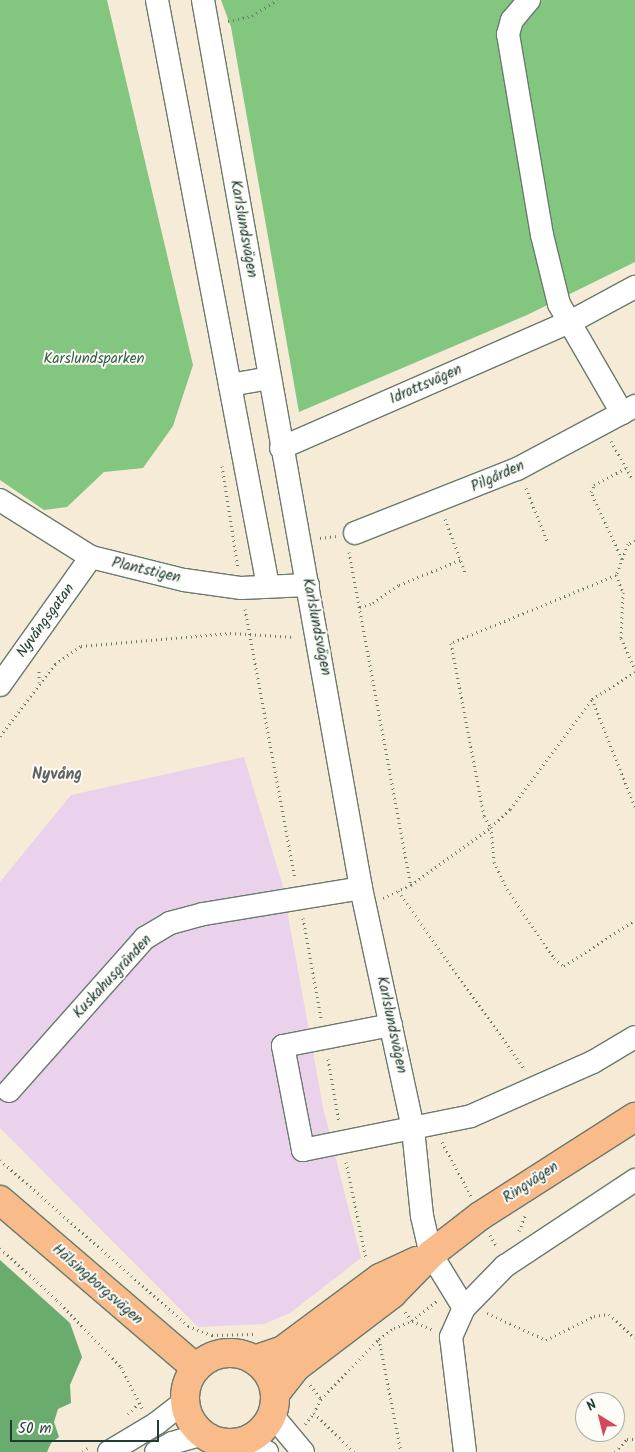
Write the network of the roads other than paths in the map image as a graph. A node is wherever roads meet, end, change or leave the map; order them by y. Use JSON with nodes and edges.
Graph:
{"nodes":[{"id":1,"x":157,"y":0,"type":"edge"},
{"id":2,"x":203,"y":0,"type":"edge"},
{"id":3,"x":529,"y":0,"type":"edge"},
{"id":4,"x":635,"y":287,"type":"edge"},
{"id":5,"x":572,"y":322,"type":"junction"},
{"id":6,"x":268,"y":378,"type":"junction"},
{"id":7,"x":230,"y":385,"type":"junction"},
{"id":8,"x":629,"y":409,"type":"edge"},
{"id":9,"x":281,"y":448,"type":"junction"},
{"id":10,"x":0,"y":500,"type":"edge"},
{"id":11,"x":352,"y":540,"type":"road end"},
{"id":12,"x":91,"y":557,"type":"junction"},
{"id":13,"x":308,"y":585,"type":"junction"},
{"id":14,"x":268,"y":586,"type":"junction"},
{"id":15,"x":0,"y":685,"type":"edge"},
{"id":16,"x":363,"y":897,"type":"junction"},
{"id":17,"x":391,"y":1025,"type":"junction"},
{"id":18,"x":635,"y":1037,"type":"edge"},
{"id":19,"x":9,"y":1091,"type":"dead end"},
{"id":20,"x":635,"y":1117,"type":"edge"},
{"id":21,"x":413,"y":1129,"type":"junction"},
{"id":22,"x":635,"y":1180,"type":"edge"},
{"id":23,"x":0,"y":1200,"type":"edge"},
{"id":24,"x":431,"y":1254,"type":"junction"},
{"id":25,"x":464,"y":1308,"type":"junction"},
{"id":26,"x":290,"y":1359,"type":"junction"},
{"id":27,"x":254,"y":1360,"type":"junction"},
{"id":28,"x":196,"y":1368,"type":"junction"},
{"id":29,"x":185,"y":1401,"type":"junction"},
{"id":30,"x":274,"y":1404,"type":"junction"},
{"id":31,"x":202,"y":1434,"type":"junction"},
{"id":32,"x":257,"y":1446,"type":"edge"},
{"id":33,"x":109,"y":1452,"type":"edge"},
{"id":34,"x":156,"y":1452,"type":"edge"},
{"id":35,"x":302,"y":1452,"type":"edge"},
{"id":36,"x":465,"y":1452,"type":"edge"}],
"edges":[{"from":1,"to":7,"type":"street"},
{"from":2,"to":6,"type":"street","name":"Karlslundsvägen"},
{"from":3,"to":5,"type":"street"},
{"from":4,"to":5,"type":"street","name":"Idrottsvägen"},
{"from":5,"to":8,"type":"street"},
{"from":5,"to":9,"type":"street","name":"Idrottsvägen"},
{"from":6,"to":7,"type":"street"},
{"from":6,"to":9,"type":"street","name":"Karlslundsvägen"},
{"from":7,"to":14,"type":"street"},
{"from":8,"to":11,"type":"street","name":"Pilgården"},
{"from":9,"to":13,"type":"street","name":"Karlslundsvägen"},
{"from":10,"to":12,"type":"street","name":"Plantstigen"},
{"from":12,"to":14,"type":"street","name":"Plantstigen"},
{"from":12,"to":15,"type":"street","name":"Nyvångsgatan"},
{"from":13,"to":14,"type":"street","name":"Plantstigen"},
{"from":13,"to":16,"type":"street","name":"Karlslundsvägen"},
{"from":16,"to":17,"type":"street","name":"Karlslundsvägen"},
{"from":16,"to":19,"type":"street","name":"Kuskahusgränden"},
{"from":17,"to":21,"type":"street","name":"Karlslundsvägen"},
{"from":17,"to":21,"type":"street"},
{"from":18,"to":21,"type":"street"},
{"from":20,"to":24,"type":"main road","name":"Ringvägen"},
{"from":21,"to":24,"type":"street","name":"Karlslundsvägen"},
{"from":22,"to":25,"type":"street"},
{"from":23,"to":28,"type":"main road","name":"Hälsingborgsvägen"},
{"from":24,"to":25,"type":"street","name":"Karlslundsvägen"},
{"from":24,"to":26,"type":"main road","name":"Ringvägen"},
{"from":25,"to":36,"type":"street"},
{"from":26,"to":27,"type":"main road","name":"Ringvägen"},
{"from":26,"to":30,"type":"main road","name":"Ringvägen"},
{"from":27,"to":28,"type":"main road"},
{"from":27,"to":30,"type":"main road"},
{"from":28,"to":29,"type":"main road"},
{"from":29,"to":31,"type":"main road"},
{"from":29,"to":33,"type":"street"},
{"from":30,"to":32,"type":"main road"},
{"from":30,"to":35,"type":"street"},
{"from":31,"to":32,"type":"main road"},
{"from":31,"to":34,"type":"street"}]}
